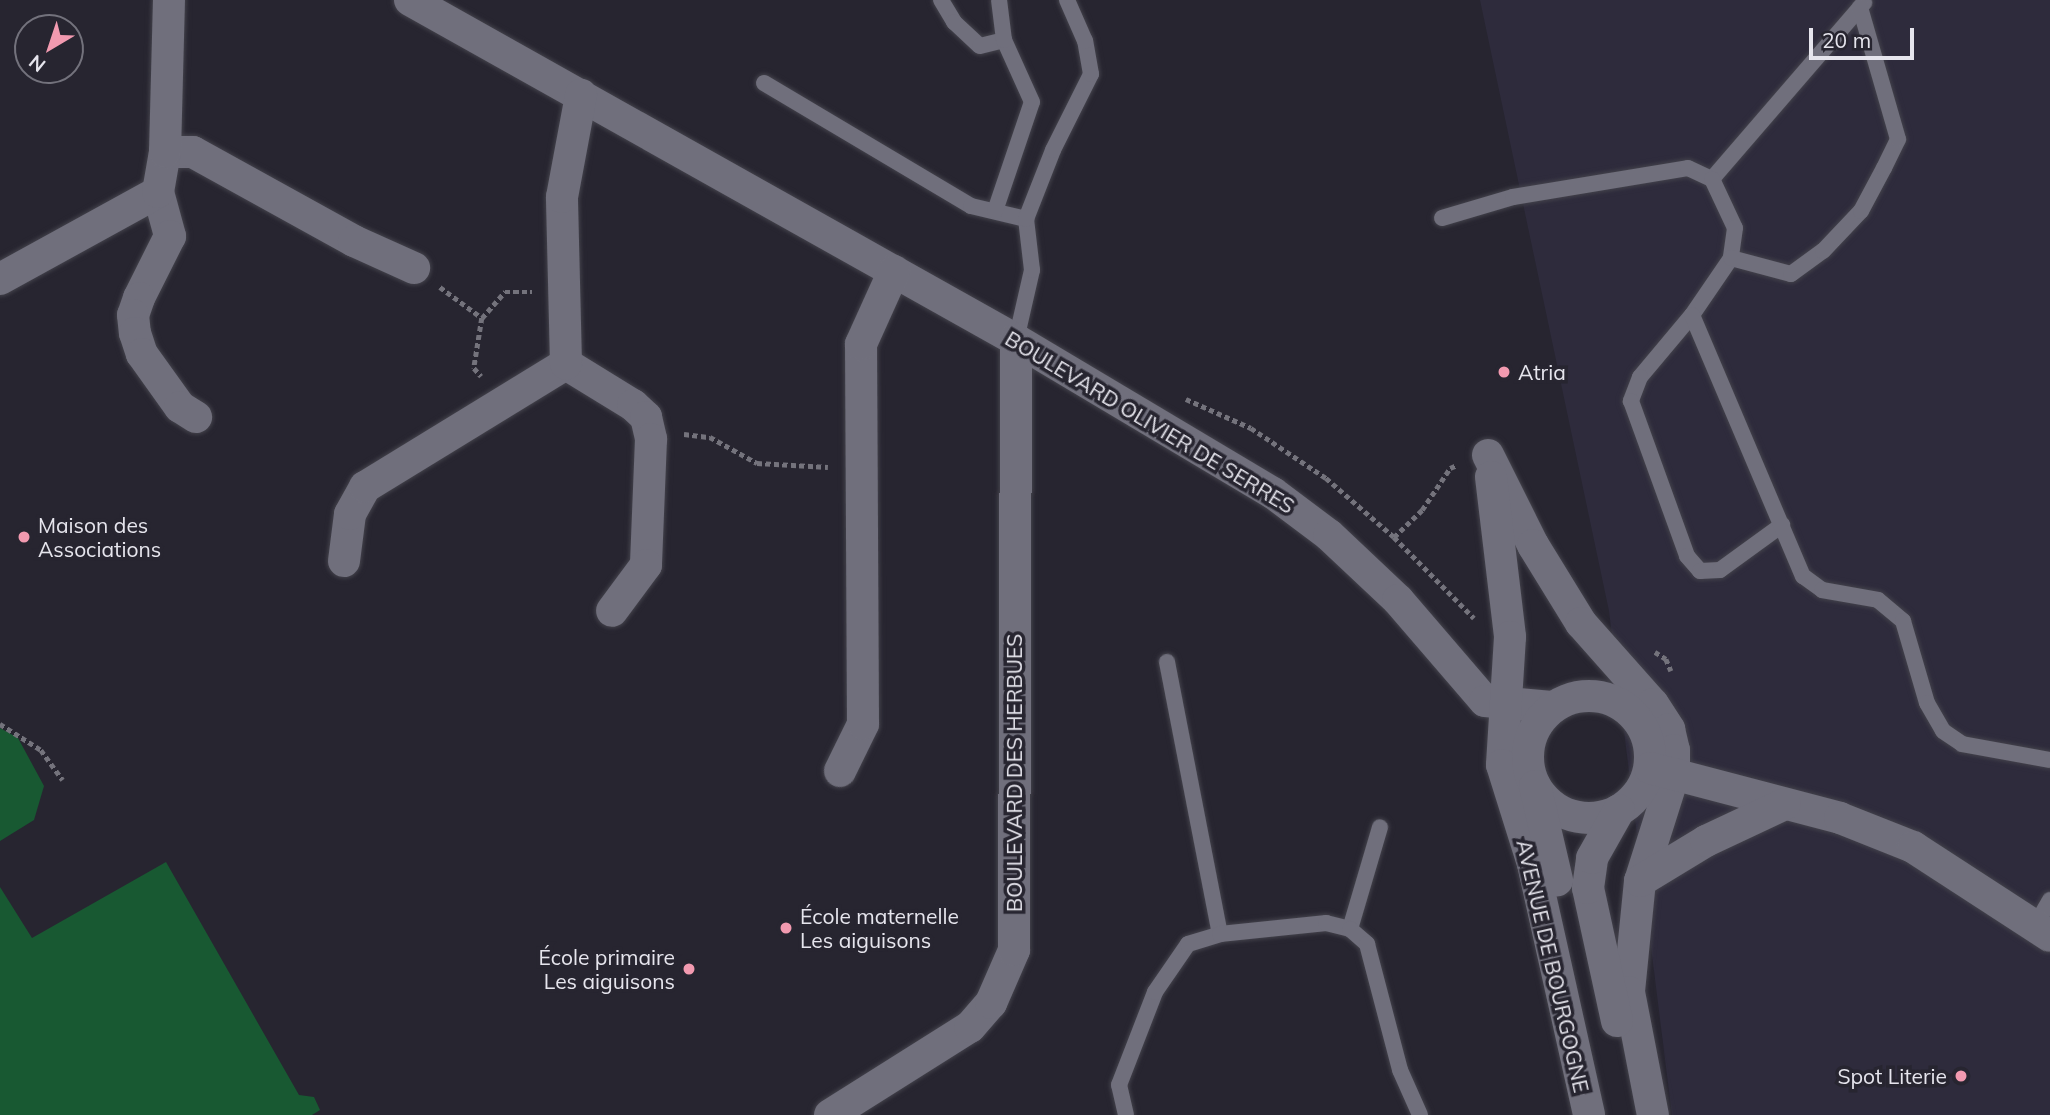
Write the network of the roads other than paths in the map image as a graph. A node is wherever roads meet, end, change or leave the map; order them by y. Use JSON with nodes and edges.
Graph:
{"nodes":[{"id":1,"x":169,"y":0,"type":"edge"},
{"id":2,"x":410,"y":0,"type":"edge"},
{"id":3,"x":941,"y":0,"type":"edge"},
{"id":4,"x":999,"y":0,"type":"edge"},
{"id":5,"x":1067,"y":0,"type":"edge"},
{"id":6,"x":1863,"y":4,"type":"edge"},
{"id":7,"x":1004,"y":40,"type":"junction"},
{"id":8,"x":764,"y":83,"type":"dead end"},
{"id":9,"x":581,"y":95,"type":"junction"},
{"id":10,"x":165,"y":152,"type":"junction"},
{"id":11,"x":1712,"y":179,"type":"junction"},
{"id":12,"x":158,"y":192,"type":"junction"},
{"id":13,"x":995,"y":211,"type":"junction"},
{"id":14,"x":1442,"y":218,"type":"dead end"},
{"id":15,"x":1026,"y":219,"type":"junction"},
{"id":16,"x":1731,"y":258,"type":"junction"},
{"id":17,"x":414,"y":268,"type":"road end"},
{"id":18,"x":894,"y":271,"type":"junction"},
{"id":19,"x":0,"y":279,"type":"edge"},
{"id":20,"x":1692,"y":314,"type":"junction"},
{"id":21,"x":1016,"y":340,"type":"junction"},
{"id":22,"x":566,"y":364,"type":"junction"},
{"id":23,"x":196,"y":417,"type":"dead end"},
{"id":24,"x":1782,"y":525,"type":"junction"},
{"id":25,"x":344,"y":561,"type":"dead end"},
{"id":26,"x":612,"y":611,"type":"dead end"},
{"id":27,"x":1167,"y":662,"type":"dead end"},
{"id":28,"x":1552,"y":708,"type":"junction"},
{"id":29,"x":1500,"y":712,"type":"junction"},
{"id":30,"x":2050,"y":760,"type":"edge"},
{"id":31,"x":840,"y":771,"type":"dead end"},
{"id":32,"x":1662,"y":771,"type":"junction"},
{"id":33,"x":1532,"y":776,"type":"junction"},
{"id":34,"x":1784,"y":804,"type":"junction"},
{"id":35,"x":1619,"y":810,"type":"junction"},
{"id":36,"x":1380,"y":827,"type":"dead end"},
{"id":37,"x":1640,"y":881,"type":"junction"},
{"id":38,"x":2045,"y":921,"type":"edge"},
{"id":39,"x":1350,"y":929,"type":"junction"},
{"id":40,"x":1220,"y":934,"type":"junction"},
{"id":41,"x":830,"y":1115,"type":"edge"},
{"id":42,"x":1126,"y":1115,"type":"edge"},
{"id":43,"x":1420,"y":1115,"type":"edge"},
{"id":44,"x":1588,"y":1115,"type":"edge"},
{"id":45,"x":1607,"y":1115,"type":"edge"},
{"id":46,"x":1635,"y":1115,"type":"edge"},
{"id":47,"x":1653,"y":1115,"type":"edge"}],
"edges":[{"from":1,"to":10,"type":"street"},
{"from":2,"to":9,"type":"street","name":"BOULEVARD OLIVIER DE SERRES"},
{"from":3,"to":7,"type":"lane"},
{"from":4,"to":7,"type":"lane"},
{"from":5,"to":15,"type":"lane"},
{"from":6,"to":11,"type":"lane"},
{"from":6,"to":16,"type":"lane"},
{"from":7,"to":13,"type":"lane"},
{"from":8,"to":13,"type":"lane"},
{"from":9,"to":18,"type":"street","name":"BOULEVARD OLIVIER DE SERRES"},
{"from":9,"to":22,"type":"street"},
{"from":10,"to":12,"type":"street"},
{"from":10,"to":17,"type":"street"},
{"from":11,"to":14,"type":"lane"},
{"from":11,"to":16,"type":"lane"},
{"from":12,"to":19,"type":"street"},
{"from":12,"to":23,"type":"street"},
{"from":13,"to":15,"type":"lane"},
{"from":15,"to":21,"type":"lane"},
{"from":16,"to":20,"type":"lane"},
{"from":18,"to":21,"type":"street","name":"BOULEVARD OLIVIER DE SERRES"},
{"from":18,"to":31,"type":"street"},
{"from":20,"to":24,"type":"lane"},
{"from":20,"to":24,"type":"lane"},
{"from":21,"to":29,"type":"street","name":"BOULEVARD OLIVIER DE SERRES"},
{"from":21,"to":41,"type":"street","name":"BOULEVARD DES HERBUES"},
{"from":22,"to":25,"type":"street"},
{"from":22,"to":26,"type":"street"},
{"from":24,"to":30,"type":"lane"},
{"from":27,"to":40,"type":"lane"},
{"from":28,"to":29,"type":"street"},
{"from":28,"to":32,"type":"street"},
{"from":28,"to":33,"type":"street"},
{"from":29,"to":32,"type":"street","name":"AVENUE DE BOURGOGNE"},
{"from":29,"to":33,"type":"street","name":"BOULEVARD OLIVIER DE SERRES"},
{"from":29,"to":44,"type":"street","name":"AVENUE DE BOURGOGNE"},
{"from":32,"to":34,"type":"street"},
{"from":32,"to":35,"type":"street"},
{"from":32,"to":37,"type":"street"},
{"from":33,"to":35,"type":"street"},
{"from":33,"to":45,"type":"street","name":"AVENUE DE BOURGOGNE"},
{"from":34,"to":37,"type":"street"},
{"from":34,"to":38,"type":"street"},
{"from":35,"to":46,"type":"street"},
{"from":36,"to":39,"type":"lane"},
{"from":37,"to":47,"type":"street"},
{"from":39,"to":40,"type":"lane"},
{"from":39,"to":43,"type":"lane"},
{"from":40,"to":42,"type":"lane"}]}
